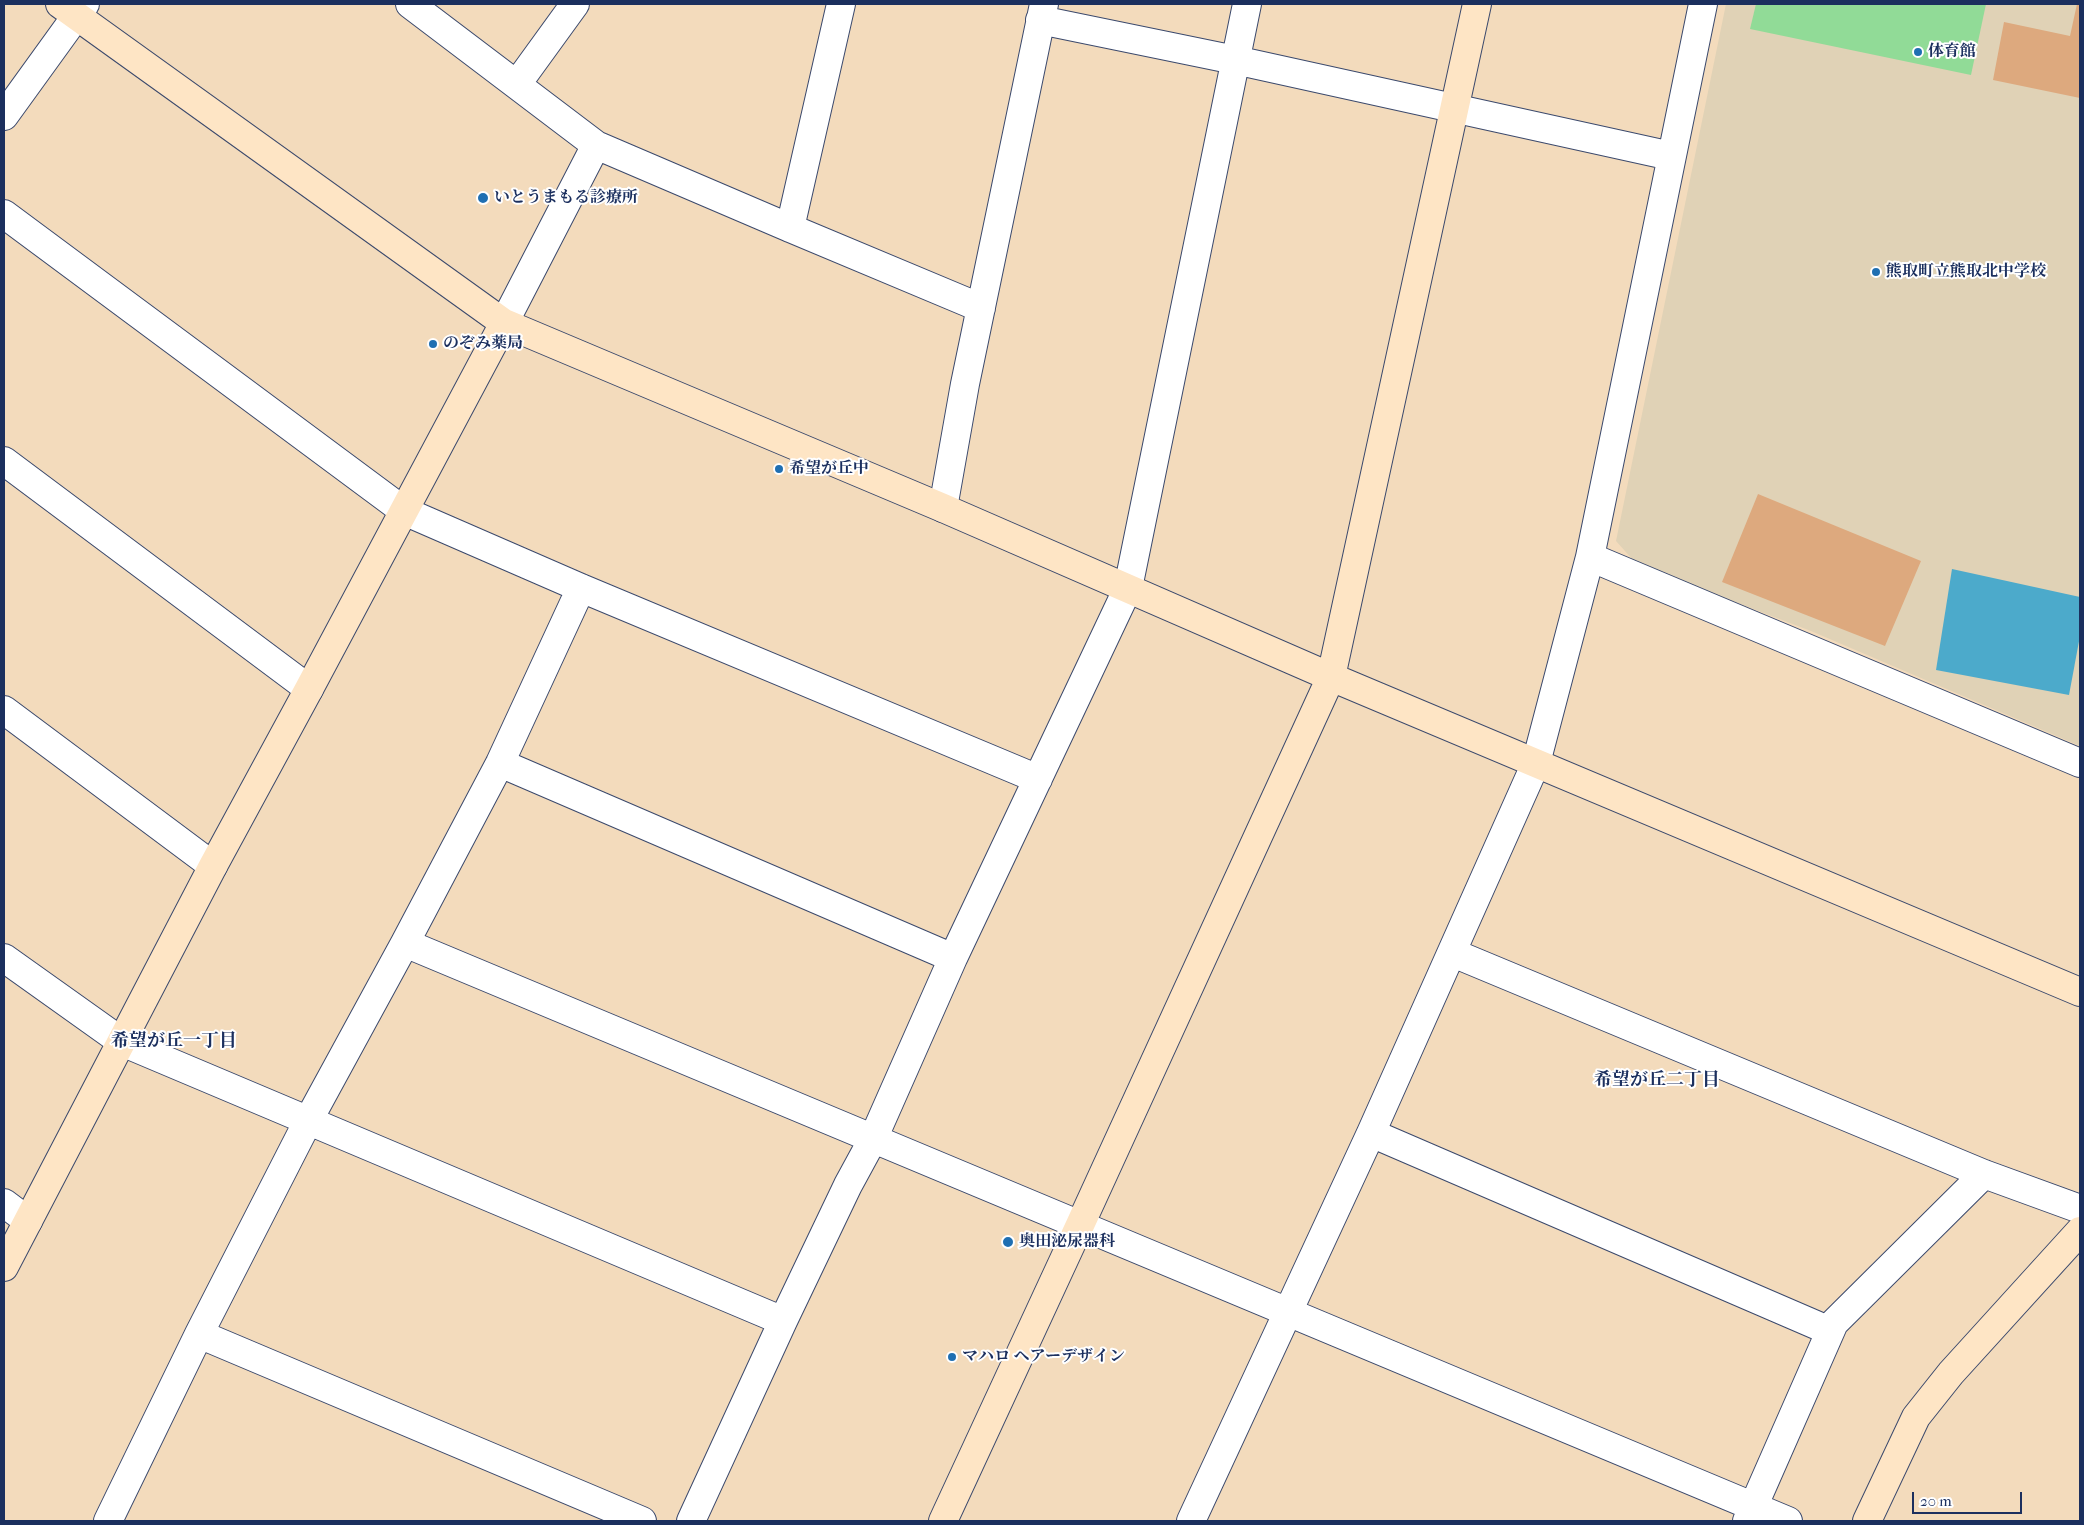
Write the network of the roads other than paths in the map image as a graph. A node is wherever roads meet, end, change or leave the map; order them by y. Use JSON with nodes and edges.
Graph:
{"nodes":[{"id":1,"x":410,"y":4,"type":"edge"},
{"id":2,"x":575,"y":4,"type":"edge"},
{"id":3,"x":841,"y":4,"type":"edge"},
{"id":4,"x":1247,"y":4,"type":"edge"},
{"id":5,"x":1477,"y":4,"type":"edge"},
{"id":6,"x":1703,"y":4,"type":"edge"},
{"id":7,"x":74,"y":8,"type":"edge"},
{"id":8,"x":1042,"y":12,"type":"edge"},
{"id":9,"x":1235,"y":60,"type":"junction"},
{"id":10,"x":517,"y":84,"type":"junction"},
{"id":11,"x":1456,"y":108,"type":"junction"},
{"id":12,"x":4,"y":116,"type":"edge"},
{"id":13,"x":596,"y":145,"type":"junction"},
{"id":14,"x":1671,"y":156,"type":"junction"},
{"id":15,"x":4,"y":214,"type":"edge"},
{"id":16,"x":790,"y":228,"type":"junction"},
{"id":17,"x":981,"y":308,"type":"junction"},
{"id":18,"x":504,"y":322,"type":"junction"},
{"id":19,"x":4,"y":461,"type":"edge"},
{"id":20,"x":943,"y":508,"type":"junction"},
{"id":21,"x":404,"y":511,"type":"junction"},
{"id":22,"x":1590,"y":557,"type":"junction"},
{"id":23,"x":581,"y":588,"type":"junction"},
{"id":24,"x":1128,"y":588,"type":"junction"},
{"id":25,"x":1331,"y":677,"type":"junction"},
{"id":26,"x":309,"y":689,"type":"junction"},
{"id":27,"x":4,"y":710,"type":"edge"},
{"id":28,"x":500,"y":763,"type":"junction"},
{"id":29,"x":1536,"y":763,"type":"junction"},
{"id":30,"x":2080,"y":763,"type":"edge"},
{"id":31,"x":1038,"y":779,"type":"junction"},
{"id":32,"x":213,"y":866,"type":"junction"},
{"id":33,"x":406,"y":943,"type":"junction"},
{"id":34,"x":1453,"y":953,"type":"junction"},
{"id":35,"x":4,"y":958,"type":"edge"},
{"id":36,"x":953,"y":958,"type":"junction"},
{"id":37,"x":2080,"y":992,"type":"edge"},
{"id":38,"x":122,"y":1042,"type":"junction"},
{"id":39,"x":308,"y":1122,"type":"junction"},
{"id":40,"x":1371,"y":1133,"type":"junction"},
{"id":41,"x":873,"y":1139,"type":"junction"},
{"id":42,"x":1984,"y":1174,"type":"junction"},
{"id":43,"x":4,"y":1203,"type":"edge"},
{"id":44,"x":2080,"y":1209,"type":"edge"},
{"id":45,"x":28,"y":1222,"type":"junction"},
{"id":46,"x":1080,"y":1225,"type":"junction"},
{"id":47,"x":2080,"y":1231,"type":"edge"},
{"id":48,"x":4,"y":1267,"type":"edge"},
{"id":49,"x":1288,"y":1313,"type":"junction"},
{"id":50,"x":783,"y":1321,"type":"junction"},
{"id":51,"x":1830,"y":1331,"type":"junction"},
{"id":52,"x":199,"y":1334,"type":"junction"},
{"id":53,"x":1750,"y":1514,"type":"edge"},
{"id":54,"x":1198,"y":1519,"type":"edge"},
{"id":55,"x":108,"y":1521,"type":"edge"},
{"id":56,"x":642,"y":1521,"type":"edge"},
{"id":57,"x":691,"y":1521,"type":"edge"},
{"id":58,"x":943,"y":1521,"type":"edge"},
{"id":59,"x":1788,"y":1521,"type":"edge"},
{"id":60,"x":1867,"y":1521,"type":"edge"}],
"edges":[{"from":1,"to":10,"type":"street"},
{"from":2,"to":10,"type":"street"},
{"from":3,"to":16,"type":"street"},
{"from":4,"to":9,"type":"street"},
{"from":5,"to":11,"type":"street"},
{"from":6,"to":14,"type":"street"},
{"from":7,"to":12,"type":"street"},
{"from":7,"to":18,"type":"street"},
{"from":8,"to":9,"type":"street"},
{"from":8,"to":17,"type":"street"},
{"from":9,"to":11,"type":"street"},
{"from":9,"to":24,"type":"street"},
{"from":10,"to":13,"type":"street"},
{"from":11,"to":14,"type":"street"},
{"from":11,"to":25,"type":"street"},
{"from":13,"to":16,"type":"street"},
{"from":13,"to":18,"type":"street"},
{"from":14,"to":22,"type":"street"},
{"from":15,"to":21,"type":"street"},
{"from":16,"to":17,"type":"street"},
{"from":17,"to":20,"type":"street"},
{"from":18,"to":20,"type":"street"},
{"from":18,"to":21,"type":"street"},
{"from":19,"to":26,"type":"street"},
{"from":20,"to":24,"type":"street"},
{"from":21,"to":23,"type":"street"},
{"from":21,"to":26,"type":"street"},
{"from":22,"to":29,"type":"street"},
{"from":22,"to":30,"type":"street"},
{"from":23,"to":28,"type":"street"},
{"from":23,"to":31,"type":"street"},
{"from":24,"to":25,"type":"street"},
{"from":24,"to":31,"type":"street"},
{"from":25,"to":29,"type":"street"},
{"from":25,"to":46,"type":"street"},
{"from":26,"to":32,"type":"street"},
{"from":27,"to":32,"type":"street"},
{"from":28,"to":33,"type":"street"},
{"from":28,"to":36,"type":"street"},
{"from":29,"to":34,"type":"street"},
{"from":29,"to":37,"type":"street"},
{"from":31,"to":36,"type":"street"},
{"from":32,"to":38,"type":"street"},
{"from":33,"to":39,"type":"street"},
{"from":33,"to":41,"type":"street"},
{"from":34,"to":40,"type":"street"},
{"from":34,"to":42,"type":"street"},
{"from":35,"to":38,"type":"street"},
{"from":36,"to":41,"type":"street"},
{"from":38,"to":39,"type":"street"},
{"from":38,"to":45,"type":"street"},
{"from":39,"to":50,"type":"street"},
{"from":39,"to":52,"type":"street"},
{"from":40,"to":49,"type":"street"},
{"from":40,"to":51,"type":"street"},
{"from":41,"to":46,"type":"street"},
{"from":41,"to":50,"type":"street"},
{"from":42,"to":44,"type":"street"},
{"from":42,"to":51,"type":"street"},
{"from":43,"to":45,"type":"street"},
{"from":45,"to":48,"type":"street"},
{"from":46,"to":49,"type":"street"},
{"from":46,"to":58,"type":"street"},
{"from":47,"to":60,"type":"street"},
{"from":49,"to":53,"type":"street"},
{"from":49,"to":54,"type":"street"},
{"from":50,"to":57,"type":"street"},
{"from":51,"to":53,"type":"street"},
{"from":52,"to":55,"type":"street"},
{"from":52,"to":56,"type":"street"},
{"from":53,"to":59,"type":"street"}]}
